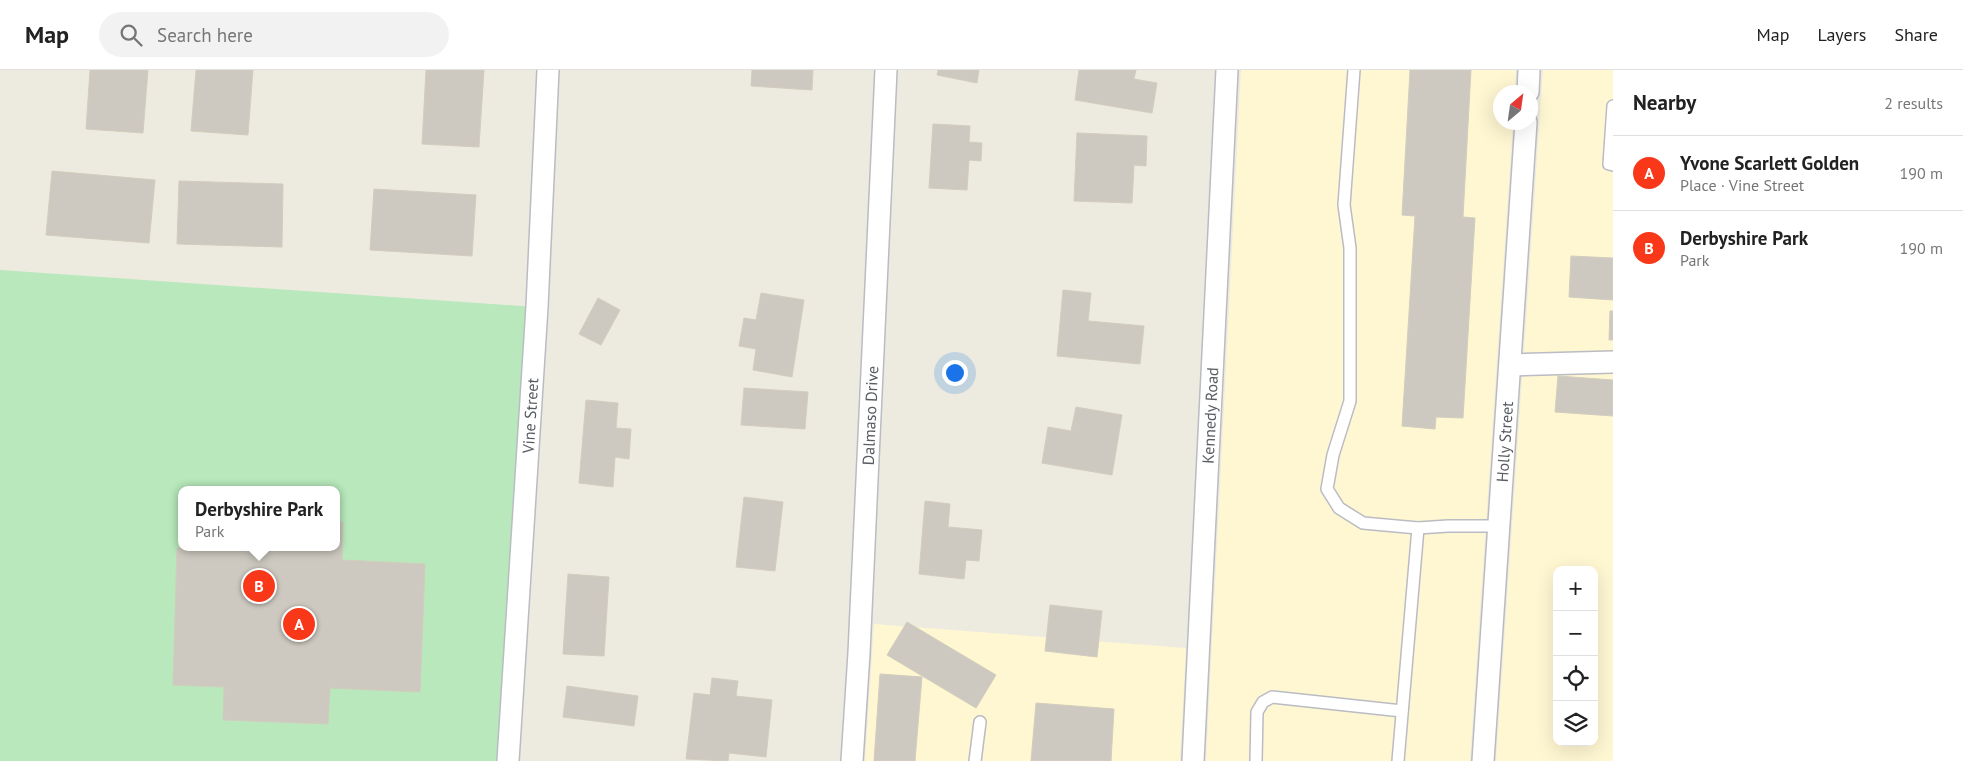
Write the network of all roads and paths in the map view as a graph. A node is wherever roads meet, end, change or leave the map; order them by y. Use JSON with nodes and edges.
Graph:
{"nodes":[{"id":1,"x":548,"y":70,"type":"edge"},
{"id":2,"x":886,"y":70,"type":"edge"},
{"id":3,"x":1228,"y":70,"type":"edge"},
{"id":4,"x":1354,"y":70,"type":"edge"},
{"id":5,"x":1529,"y":70,"type":"edge"},
{"id":6,"x":1528,"y":85,"type":"edge"},
{"id":7,"x":1613,"y":106,"type":"edge"},
{"id":8,"x":1525,"y":130,"type":"edge"},
{"id":9,"x":1613,"y":165,"type":"edge"},
{"id":10,"x":1613,"y":362,"type":"edge"},
{"id":11,"x":1510,"y":365,"type":"junction"},
{"id":12,"x":1499,"y":526,"type":"junction"},
{"id":13,"x":1418,"y":528,"type":"junction"},
{"id":14,"x":1402,"y":711,"type":"junction"},
{"id":15,"x":980,"y":722,"type":"dead end"},
{"id":16,"x":508,"y":761,"type":"edge"},
{"id":17,"x":852,"y":761,"type":"edge"},
{"id":18,"x":975,"y":761,"type":"edge"},
{"id":19,"x":1193,"y":761,"type":"edge"},
{"id":20,"x":1256,"y":761,"type":"edge"},
{"id":21,"x":1398,"y":761,"type":"edge"},
{"id":22,"x":1483,"y":761,"type":"edge"}],
"edges":[{"from":1,"to":16,"type":"street","name":"Vine Street"},
{"from":2,"to":17,"type":"street","name":"Dalmaso Drive"},
{"from":3,"to":19,"type":"street","name":"Kennedy Road"},
{"from":4,"to":13,"type":"lane"},
{"from":5,"to":6,"type":"street"},
{"from":7,"to":9,"type":"lane"},
{"from":8,"to":11,"type":"street","name":"Holly Street"},
{"from":10,"to":11,"type":"street"},
{"from":11,"to":12,"type":"street","name":"Holly Street"},
{"from":12,"to":13,"type":"lane"},
{"from":12,"to":22,"type":"street","name":"Holly Street"},
{"from":13,"to":14,"type":"lane"},
{"from":14,"to":20,"type":"lane"},
{"from":14,"to":21,"type":"lane"},
{"from":15,"to":18,"type":"lane"}]}
